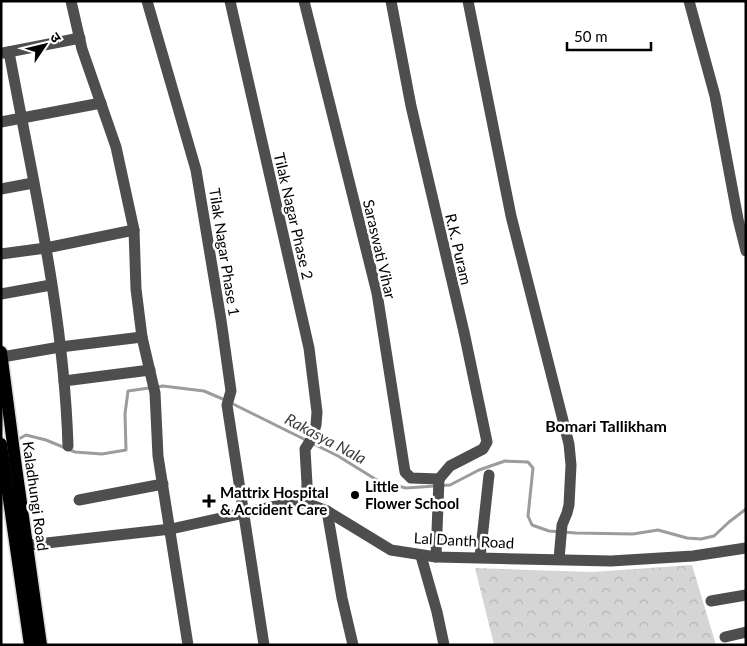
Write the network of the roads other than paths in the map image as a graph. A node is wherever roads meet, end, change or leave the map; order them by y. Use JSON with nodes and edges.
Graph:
{"nodes":[{"id":1,"x":71,"y":1,"type":"edge"},
{"id":2,"x":147,"y":1,"type":"edge"},
{"id":3,"x":230,"y":1,"type":"edge"},
{"id":4,"x":304,"y":1,"type":"edge"},
{"id":5,"x":391,"y":1,"type":"edge"},
{"id":6,"x":468,"y":1,"type":"edge"},
{"id":7,"x":688,"y":1,"type":"edge"},
{"id":8,"x":80,"y":38,"type":"junction"},
{"id":9,"x":5,"y":52,"type":"edge"},
{"id":10,"x":101,"y":103,"type":"junction"},
{"id":11,"x":21,"y":118,"type":"junction"},
{"id":12,"x":1,"y":122,"type":"edge"},
{"id":13,"x":34,"y":182,"type":"junction"},
{"id":14,"x":1,"y":189,"type":"edge"},
{"id":15,"x":134,"y":230,"type":"junction"},
{"id":16,"x":46,"y":248,"type":"junction"},
{"id":17,"x":746,"y":251,"type":"edge"},
{"id":18,"x":1,"y":254,"type":"edge"},
{"id":19,"x":51,"y":285,"type":"junction"},
{"id":20,"x":1,"y":294,"type":"edge"},
{"id":21,"x":142,"y":337,"type":"junction"},
{"id":22,"x":60,"y":347,"type":"junction"},
{"id":23,"x":1,"y":352,"type":"edge"},
{"id":24,"x":2,"y":357,"type":"edge"},
{"id":25,"x":150,"y":370,"type":"junction"},
{"id":26,"x":64,"y":381,"type":"junction"},
{"id":27,"x":7,"y":441,"type":"edge"},
{"id":28,"x":68,"y":446,"type":"dead end"},
{"id":29,"x":489,"y":475,"type":"dead end"},
{"id":30,"x":439,"y":479,"type":"junction"},
{"id":31,"x":163,"y":484,"type":"junction"},
{"id":32,"x":79,"y":500,"type":"dead end"},
{"id":33,"x":306,"y":504,"type":"junction"},
{"id":34,"x":326,"y":511,"type":"junction"},
{"id":35,"x":244,"y":513,"type":"junction"},
{"id":36,"x":171,"y":529,"type":"junction"},
{"id":37,"x":21,"y":546,"type":"junction"},
{"id":38,"x":746,"y":548,"type":"edge"},
{"id":39,"x":421,"y":556,"type":"junction"},
{"id":40,"x":436,"y":557,"type":"junction"},
{"id":41,"x":480,"y":557,"type":"junction"},
{"id":42,"x":559,"y":559,"type":"junction"},
{"id":43,"x":746,"y":595,"type":"edge"},
{"id":44,"x":711,"y":601,"type":"dead end"},
{"id":45,"x":746,"y":632,"type":"edge"},
{"id":46,"x":724,"y":637,"type":"dead end"},
{"id":47,"x":30,"y":645,"type":"edge"},
{"id":48,"x":41,"y":645,"type":"edge"},
{"id":49,"x":188,"y":645,"type":"edge"},
{"id":50,"x":264,"y":645,"type":"edge"},
{"id":51,"x":353,"y":645,"type":"edge"},
{"id":52,"x":444,"y":645,"type":"edge"}],
"edges":[{"from":1,"to":8,"type":"street"},
{"from":2,"to":35,"type":"street","name":"Tilak Nagar Phase 1"},
{"from":3,"to":33,"type":"street","name":"Tilak Nagar Phase 2"},
{"from":4,"to":30,"type":"street","name":"Saraswati Vihar"},
{"from":5,"to":30,"type":"street","name":"R.K. Puram"},
{"from":6,"to":42,"type":"street"},
{"from":7,"to":17,"type":"street"},
{"from":8,"to":9,"type":"street"},
{"from":8,"to":10,"type":"street"},
{"from":9,"to":11,"type":"street"},
{"from":10,"to":11,"type":"street"},
{"from":10,"to":15,"type":"street"},
{"from":11,"to":12,"type":"street"},
{"from":11,"to":13,"type":"street"},
{"from":13,"to":14,"type":"street"},
{"from":13,"to":16,"type":"street"},
{"from":15,"to":16,"type":"street"},
{"from":15,"to":21,"type":"street"},
{"from":16,"to":18,"type":"street"},
{"from":16,"to":19,"type":"street"},
{"from":19,"to":20,"type":"street"},
{"from":19,"to":22,"type":"street"},
{"from":21,"to":22,"type":"street"},
{"from":21,"to":25,"type":"street"},
{"from":22,"to":24,"type":"street"},
{"from":22,"to":26,"type":"street"},
{"from":23,"to":24,"type":"main road","name":"Kaladhungi Road"},
{"from":24,"to":27,"type":"main road","name":"Kaladhungi Road"},
{"from":25,"to":26,"type":"street"},
{"from":25,"to":31,"type":"street"},
{"from":26,"to":28,"type":"street"},
{"from":27,"to":37,"type":"main road","name":"Kaladhungi Road"},
{"from":29,"to":41,"type":"street"},
{"from":30,"to":40,"type":"street"},
{"from":31,"to":32,"type":"street"},
{"from":31,"to":36,"type":"street"},
{"from":33,"to":34,"type":"street","name":"Lal Danth Road"},
{"from":33,"to":35,"type":"street","name":"Lal Danth Road"},
{"from":34,"to":39,"type":"street","name":"Lal Danth Road"},
{"from":34,"to":51,"type":"street"},
{"from":35,"to":36,"type":"street","name":"Lal Danth Road"},
{"from":35,"to":50,"type":"street","name":"Tilak Nagar Phase 1"},
{"from":36,"to":37,"type":"street","name":"Lal Danth Road"},
{"from":36,"to":49,"type":"street"},
{"from":37,"to":47,"type":"main road","name":"Kaladhungi Road"},
{"from":37,"to":48,"type":"main road","name":"Kaladhungi Road"},
{"from":38,"to":42,"type":"street","name":"Lal Danth Road"},
{"from":39,"to":40,"type":"street","name":"Lal Danth Road"},
{"from":39,"to":52,"type":"street"},
{"from":40,"to":41,"type":"street","name":"Lal Danth Road"},
{"from":41,"to":42,"type":"street","name":"Lal Danth Road"},
{"from":43,"to":44,"type":"street"},
{"from":45,"to":46,"type":"street"}]}
